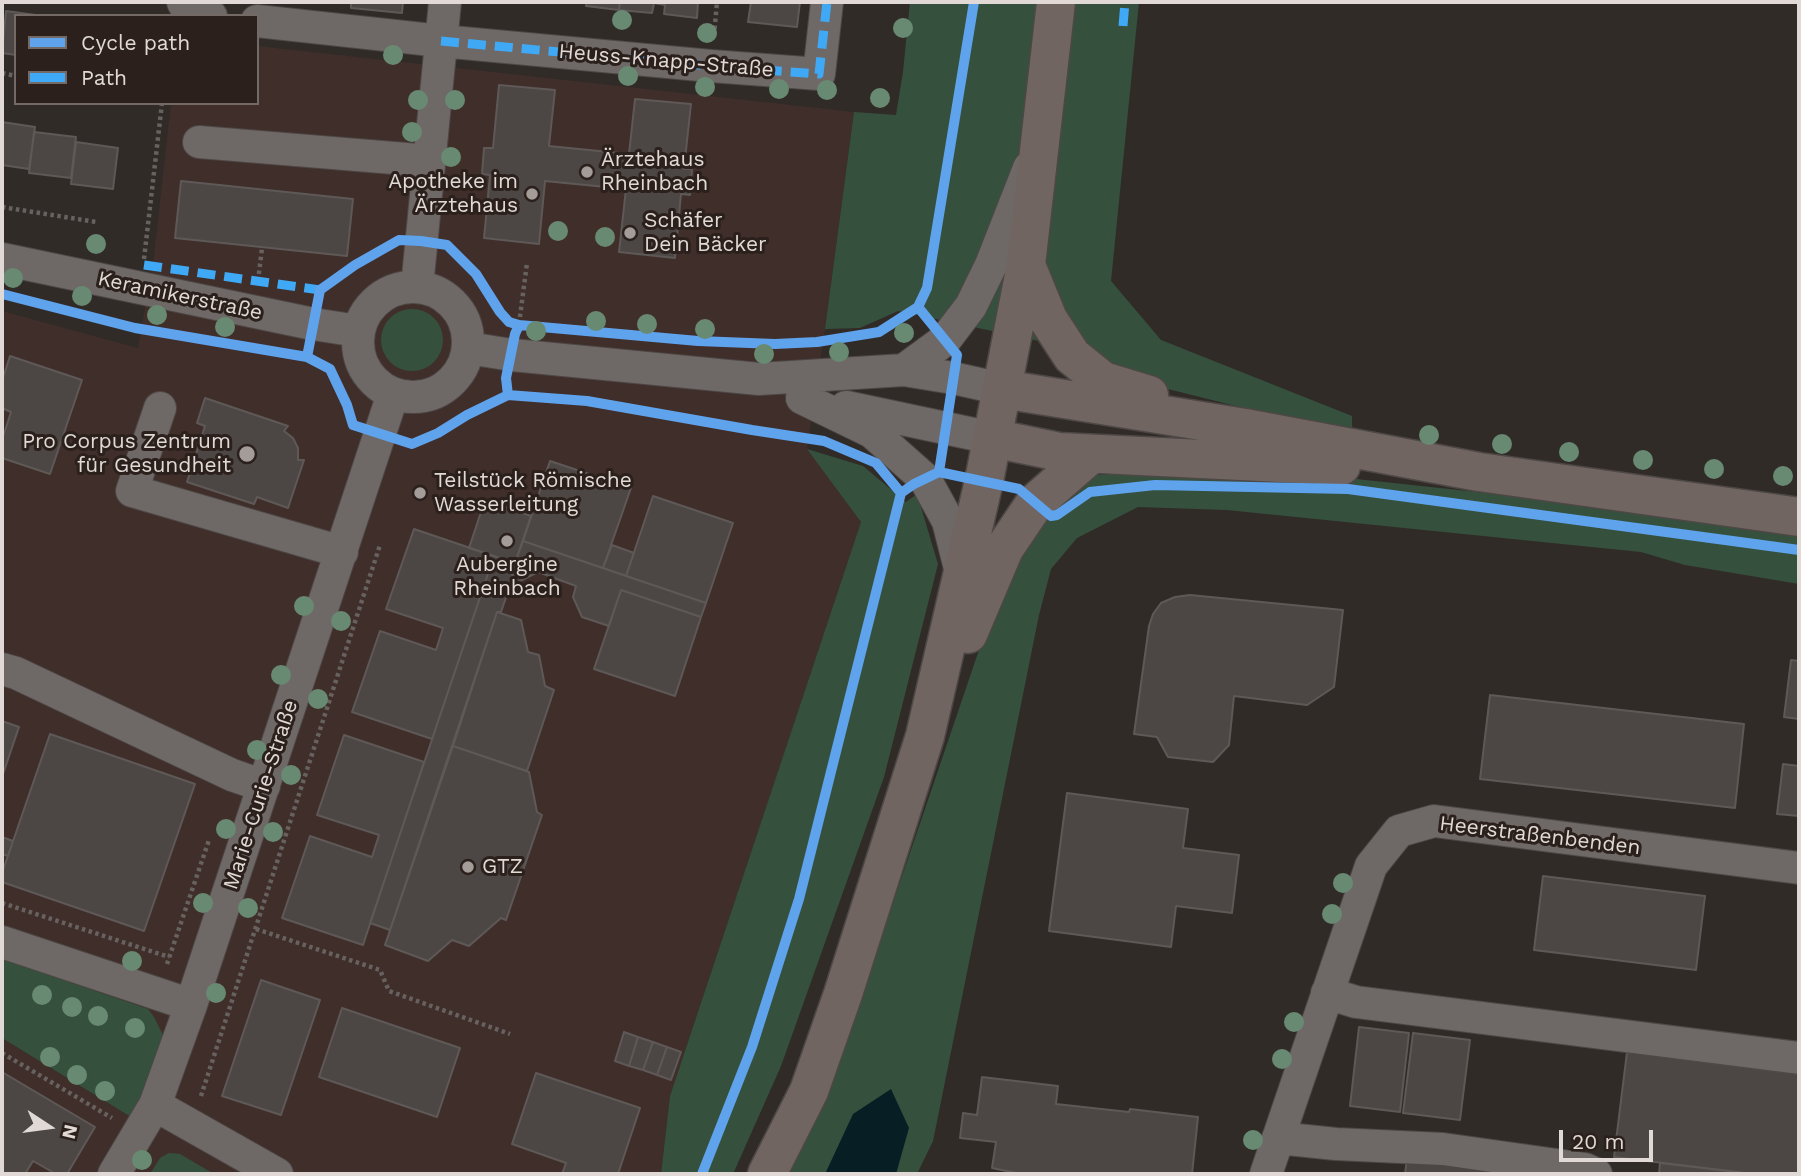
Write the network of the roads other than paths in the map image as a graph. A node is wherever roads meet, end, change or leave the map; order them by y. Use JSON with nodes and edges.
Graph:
{"nodes":[{"id":1,"x":183,"y":2,"type":"edge"},
{"id":2,"x":445,"y":2,"type":"edge"},
{"id":3,"x":827,"y":2,"type":"edge"},
{"id":4,"x":1056,"y":2,"type":"edge"},
{"id":5,"x":196,"y":14,"type":"edge"},
{"id":6,"x":259,"y":21,"type":"edge"},
{"id":7,"x":442,"y":41,"type":"junction"},
{"id":8,"x":1041,"y":137,"type":"junction"},
{"id":9,"x":199,"y":142,"type":"dead end"},
{"id":10,"x":430,"y":162,"type":"junction"},
{"id":11,"x":2,"y":259,"type":"edge"},
{"id":12,"x":1026,"y":265,"type":"junction"},
{"id":13,"x":417,"y":287,"type":"junction"},
{"id":14,"x":358,"y":331,"type":"junction"},
{"id":15,"x":468,"y":348,"type":"junction"},
{"id":16,"x":904,"y":370,"type":"junction"},
{"id":17,"x":759,"y":379,"type":"junction"},
{"id":18,"x":1002,"y":389,"type":"junction"},
{"id":19,"x":393,"y":394,"type":"junction"},
{"id":20,"x":802,"y":398,"type":"junction"},
{"id":21,"x":160,"y":408,"type":"dead end"},
{"id":22,"x":1245,"y":428,"type":"junction"},
{"id":23,"x":992,"y":438,"type":"junction"},
{"id":24,"x":1090,"y":455,"type":"junction"},
{"id":25,"x":1479,"y":472,"type":"junction"},
{"id":26,"x":1799,"y":517,"type":"edge"},
{"id":27,"x":342,"y":552,"type":"junction"},
{"id":28,"x":962,"y":576,"type":"junction"},
{"id":29,"x":2,"y":668,"type":"edge"},
{"id":30,"x":925,"y":736,"type":"junction"},
{"id":31,"x":264,"y":786,"type":"junction"},
{"id":32,"x":1799,"y":868,"type":"edge"},
{"id":33,"x":2,"y":943,"type":"edge"},
{"id":34,"x":1327,"y":993,"type":"junction"},
{"id":35,"x":191,"y":1005,"type":"junction"},
{"id":36,"x":1799,"y":1058,"type":"edge"},
{"id":37,"x":155,"y":1105,"type":"junction"},
{"id":38,"x":1278,"y":1138,"type":"junction"},
{"id":39,"x":114,"y":1174,"type":"edge"},
{"id":40,"x":277,"y":1174,"type":"edge"},
{"id":41,"x":767,"y":1174,"type":"edge"},
{"id":42,"x":1266,"y":1174,"type":"edge"},
{"id":43,"x":1596,"y":1174,"type":"edge"}],
"edges":[{"from":1,"to":5,"type":"street"},
{"from":2,"to":7,"type":"street"},
{"from":3,"to":7,"type":"street","name":"Heuss-Knapp-Straße"},
{"from":4,"to":8,"type":"main road"},
{"from":6,"to":7,"type":"street"},
{"from":7,"to":10,"type":"street"},
{"from":8,"to":12,"type":"main road"},
{"from":8,"to":16,"type":"street"},
{"from":9,"to":10,"type":"street"},
{"from":10,"to":13,"type":"street"},
{"from":11,"to":14,"type":"street","name":"Keramikerstraße"},
{"from":12,"to":18,"type":"main road"},
{"from":12,"to":22,"type":"main road"},
{"from":13,"to":14,"type":"street"},
{"from":13,"to":15,"type":"street"},
{"from":14,"to":19,"type":"street"},
{"from":15,"to":17,"type":"street"},
{"from":15,"to":19,"type":"street"},
{"from":16,"to":17,"type":"street"},
{"from":16,"to":18,"type":"street"},
{"from":17,"to":20,"type":"street"},
{"from":18,"to":22,"type":"main road"},
{"from":18,"to":23,"type":"main road"},
{"from":19,"to":27,"type":"street","name":"Marie-Curie-Straße"},
{"from":20,"to":23,"type":"street"},
{"from":20,"to":28,"type":"street"},
{"from":21,"to":27,"type":"street"},
{"from":22,"to":25,"type":"main road"},
{"from":23,"to":24,"type":"main road"},
{"from":23,"to":28,"type":"main road"},
{"from":24,"to":25,"type":"main road"},
{"from":24,"to":30,"type":"main road"},
{"from":25,"to":26,"type":"main road"},
{"from":27,"to":31,"type":"street","name":"Marie-Curie-Straße"},
{"from":28,"to":30,"type":"main road"},
{"from":29,"to":31,"type":"street"},
{"from":30,"to":41,"type":"main road"},
{"from":31,"to":35,"type":"street","name":"Marie-Curie-Straße"},
{"from":32,"to":34,"type":"street","name":"Heerstraßenbenden"},
{"from":33,"to":35,"type":"street"},
{"from":34,"to":36,"type":"street"},
{"from":34,"to":38,"type":"street","name":"Heerstraßenbenden"},
{"from":35,"to":37,"type":"street","name":"Marie-Curie-Straße"},
{"from":37,"to":39,"type":"street","name":"Marie-Curie-Straße"},
{"from":37,"to":40,"type":"street"},
{"from":38,"to":42,"type":"street","name":"Heerstraßenbenden"},
{"from":38,"to":43,"type":"street"}]}
